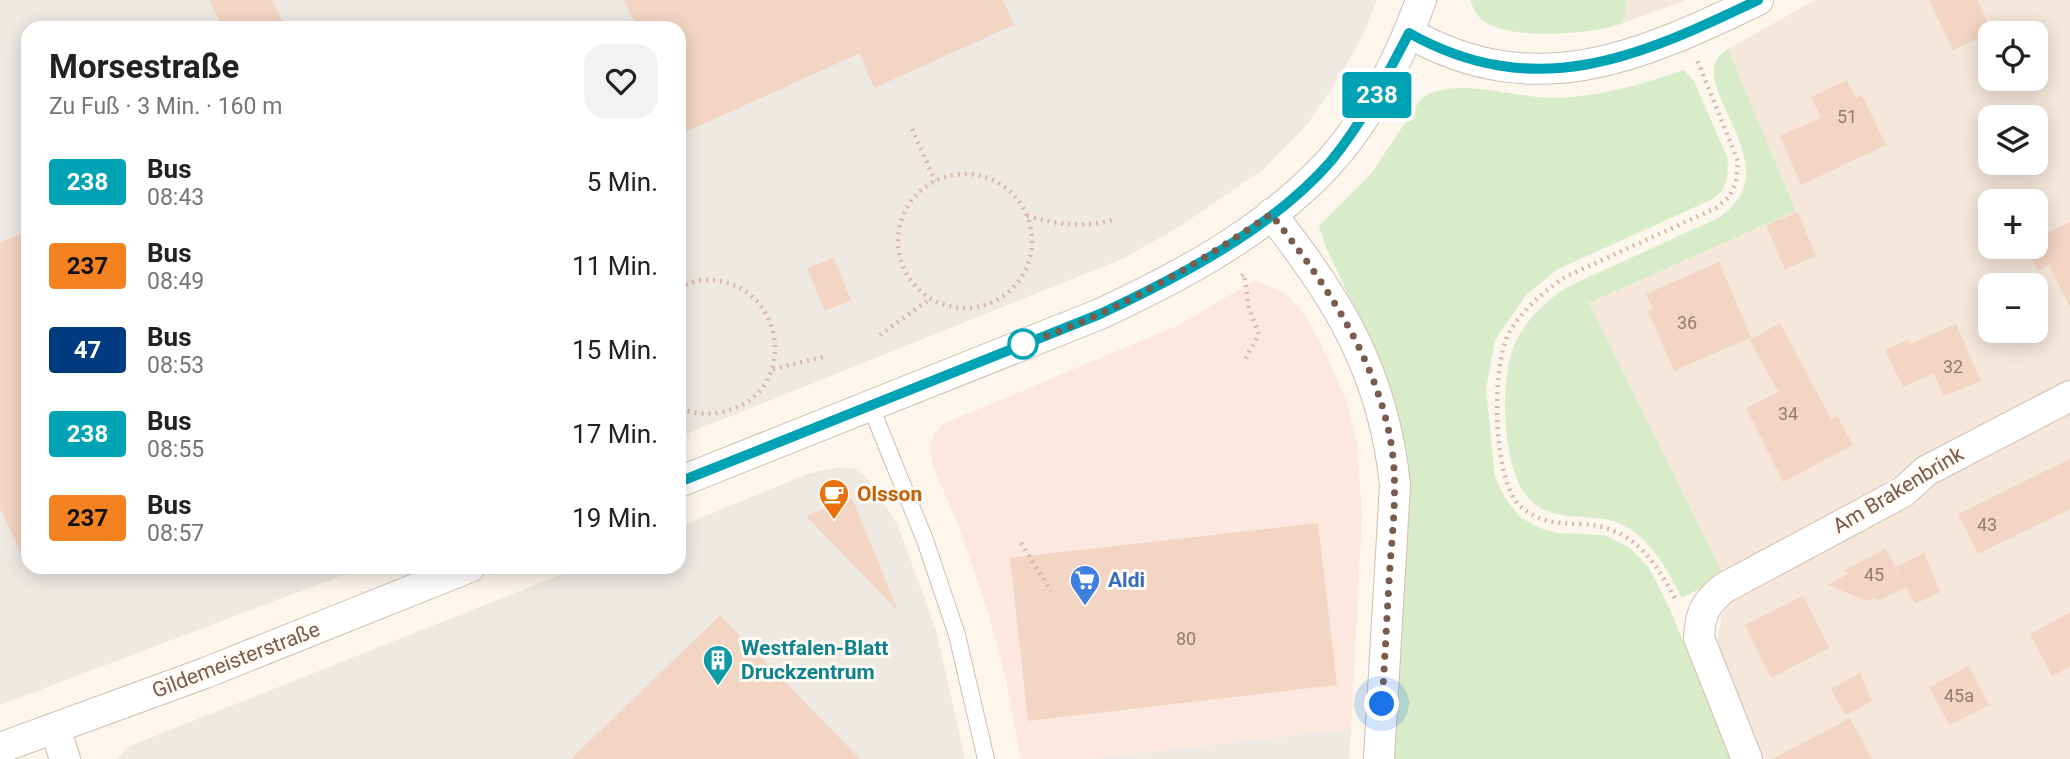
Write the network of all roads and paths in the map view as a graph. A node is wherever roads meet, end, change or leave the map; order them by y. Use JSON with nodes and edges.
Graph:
{"nodes":[{"id":1,"x":1422,"y":0,"type":"edge"},
{"id":2,"x":1758,"y":0,"type":"edge"},
{"id":3,"x":1409,"y":33,"type":"junction"},
{"id":4,"x":1687,"y":34,"type":"junction"},
{"id":5,"x":912,"y":129,"type":"dead end"},
{"id":6,"x":935,"y":181,"type":"junction"},
{"id":7,"x":1271,"y":214,"type":"junction"},
{"id":8,"x":1027,"y":216,"type":"junction"},
{"id":9,"x":1115,"y":219,"type":"dead end"},
{"id":10,"x":1207,"y":258,"type":"junction"},
{"id":11,"x":686,"y":284,"type":"edge"},
{"id":12,"x":931,"y":298,"type":"junction"},
{"id":13,"x":880,"y":335,"type":"dead end"},
{"id":14,"x":827,"y":356,"type":"dead end"},
{"id":15,"x":1245,"y":359,"type":"dead end"},
{"id":16,"x":773,"y":369,"type":"junction"},
{"id":17,"x":2070,"y":396,"type":"edge"},
{"id":18,"x":870,"y":405,"type":"junction"},
{"id":19,"x":686,"y":410,"type":"edge"},
{"id":20,"x":686,"y":479,"type":"edge"},
{"id":21,"x":1021,"y":543,"type":"dead end"},
{"id":22,"x":452,"y":574,"type":"edge"},
{"id":23,"x":1051,"y":591,"type":"dead end"},
{"id":24,"x":1700,"y":617,"type":"junction"},
{"id":25,"x":55,"y":729,"type":"junction"},
{"id":26,"x":0,"y":748,"type":"edge"},
{"id":27,"x":65,"y":759,"type":"edge"},
{"id":28,"x":986,"y":759,"type":"edge"},
{"id":29,"x":1379,"y":759,"type":"edge"},
{"id":30,"x":1746,"y":759,"type":"edge"}],
"edges":[{"from":1,"to":3,"type":"street"},
{"from":2,"to":4,"type":"street"},
{"from":3,"to":4,"type":"street"},
{"from":3,"to":7,"type":"street"},
{"from":4,"to":24,"type":"path"},
{"from":5,"to":6,"type":"path"},
{"from":6,"to":8,"type":"path"},
{"from":6,"to":12,"type":"path"},
{"from":7,"to":10,"type":"street"},
{"from":7,"to":29,"type":"street"},
{"from":8,"to":9,"type":"path"},
{"from":8,"to":12,"type":"path"},
{"from":10,"to":15,"type":"path"},
{"from":10,"to":18,"type":"street"},
{"from":11,"to":16,"type":"path"},
{"from":12,"to":13,"type":"path"},
{"from":14,"to":16,"type":"path"},
{"from":16,"to":19,"type":"path"},
{"from":17,"to":24,"type":"street","name":"Am Brakenbrink"},
{"from":18,"to":20,"type":"street"},
{"from":18,"to":28,"type":"lane"},
{"from":21,"to":23,"type":"path"},
{"from":22,"to":25,"type":"street","name":"Gildemeisterstraße"},
{"from":24,"to":30,"type":"street"},
{"from":25,"to":26,"type":"street","name":"Gildemeisterstraße"},
{"from":25,"to":27,"type":"street"}]}
